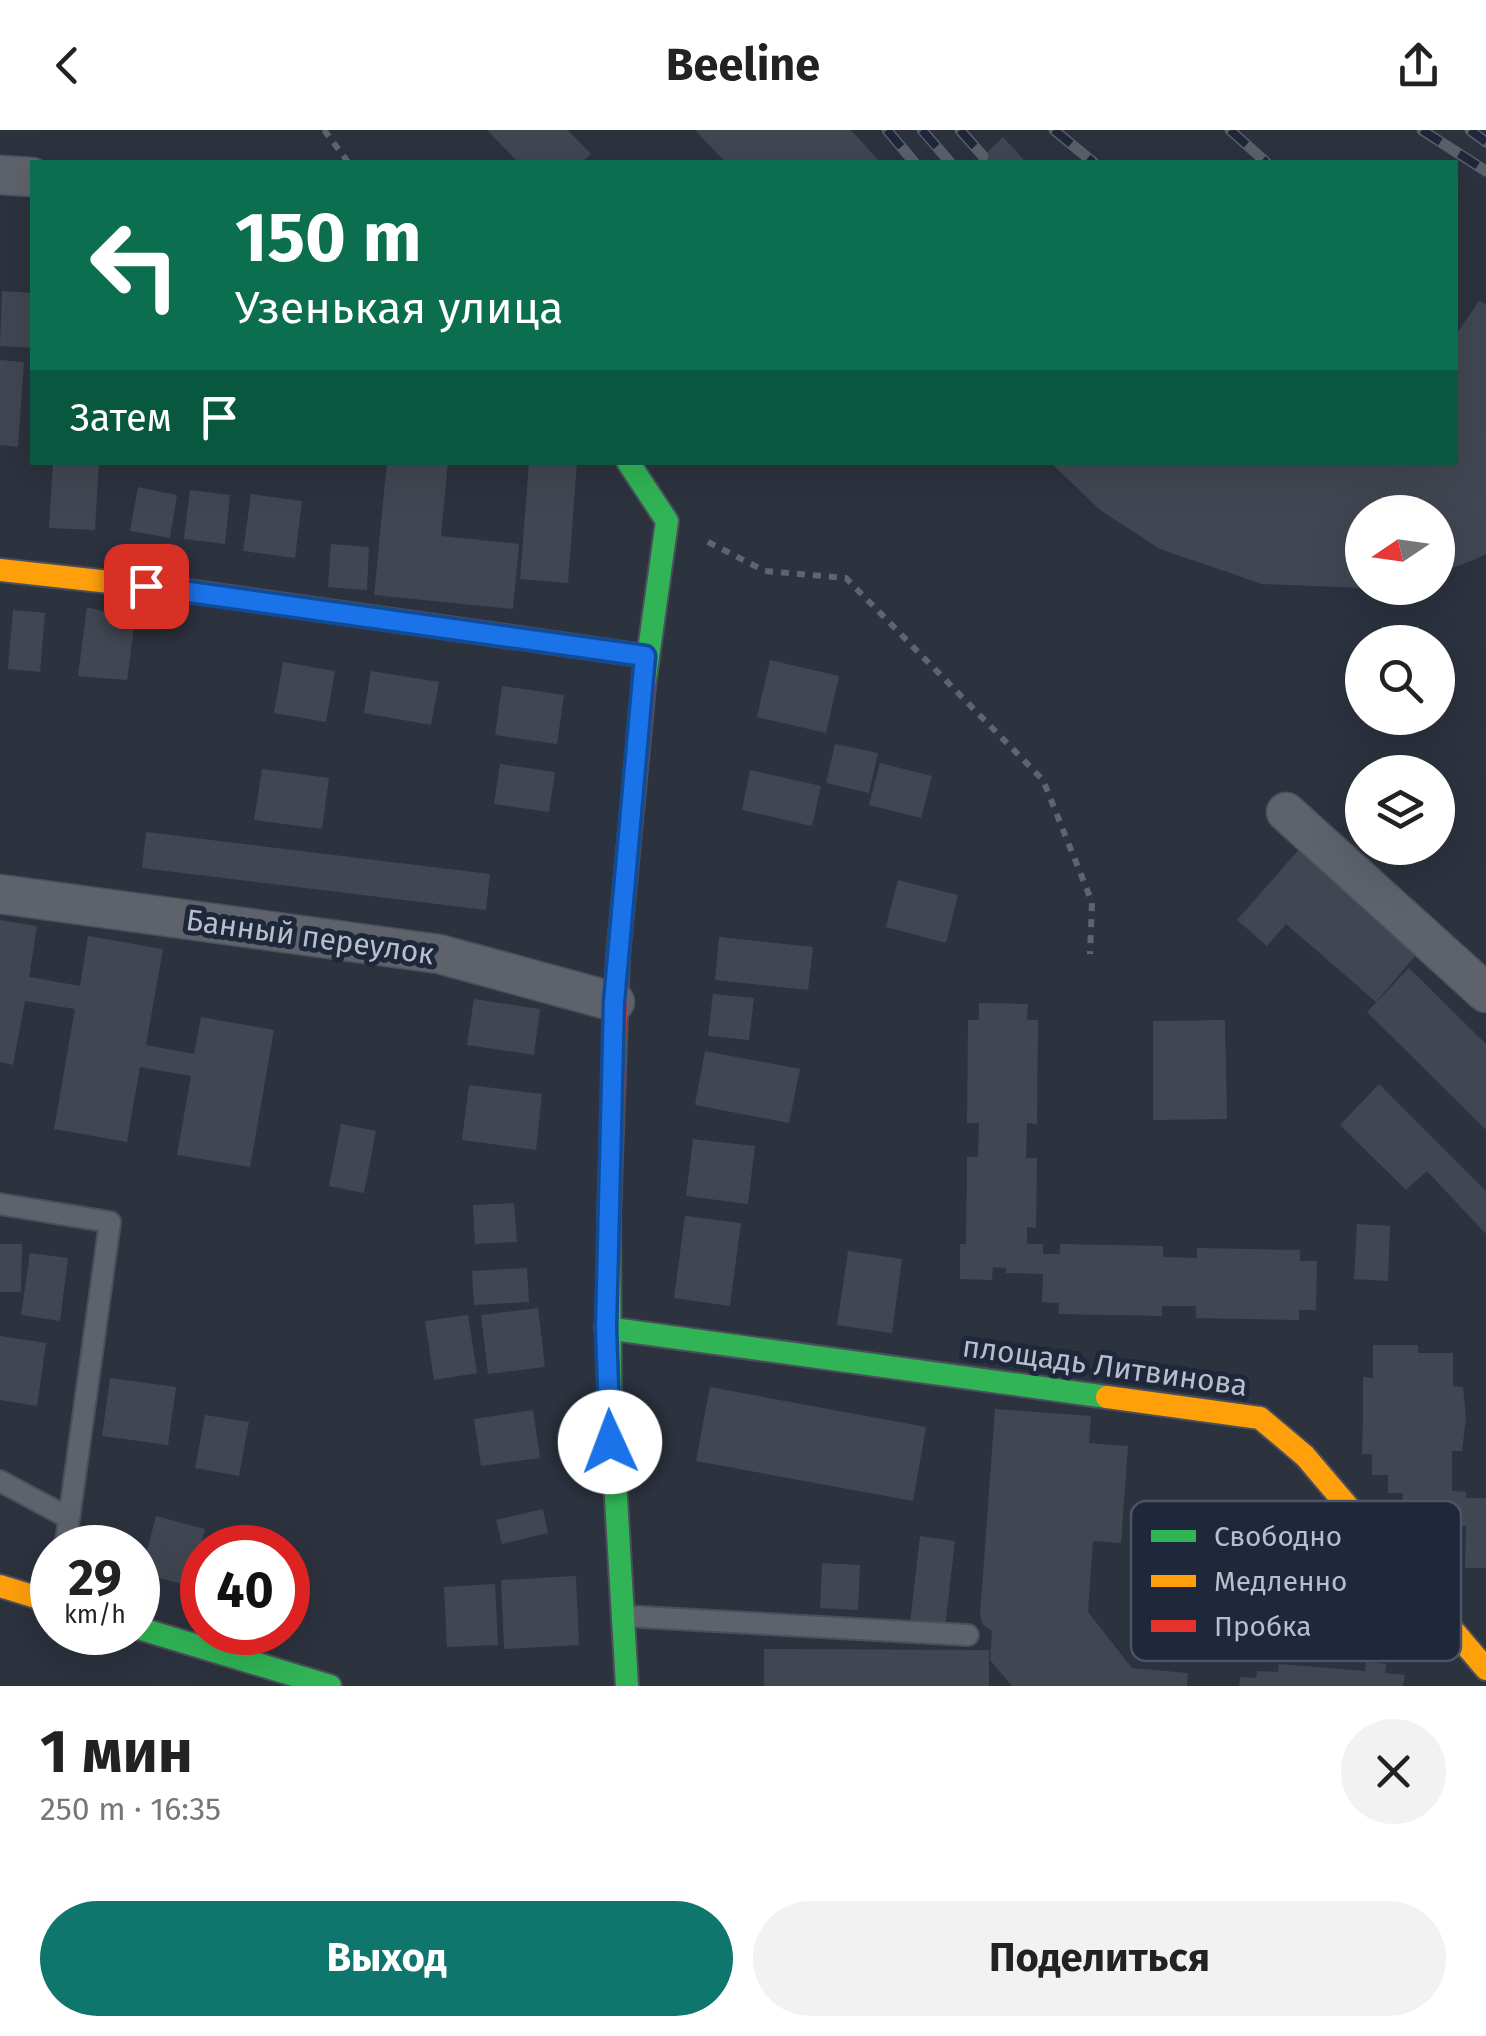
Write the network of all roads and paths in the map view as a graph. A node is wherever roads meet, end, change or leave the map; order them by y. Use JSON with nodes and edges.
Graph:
{"nodes":[{"id":1,"x":324,"y":130,"type":"edge"},
{"id":2,"x":346,"y":160,"type":"edge"},
{"id":3,"x":0,"y":175,"type":"edge"},
{"id":4,"x":30,"y":177,"type":"edge"},
{"id":5,"x":630,"y":465,"type":"edge"},
{"id":6,"x":667,"y":521,"type":"junction"},
{"id":7,"x":0,"y":570,"type":"edge"},
{"id":8,"x":645,"y":656,"type":"junction"},
{"id":9,"x":1286,"y":812,"type":"dead end"},
{"id":10,"x":0,"y":894,"type":"edge"},
{"id":11,"x":1090,"y":954,"type":"dead end"},
{"id":12,"x":1486,"y":993,"type":"edge"},
{"id":13,"x":614,"y":1002,"type":"junction"},
{"id":14,"x":0,"y":1204,"type":"edge"},
{"id":15,"x":606,"y":1328,"type":"junction"},
{"id":16,"x":0,"y":1480,"type":"edge"},
{"id":17,"x":1343,"y":1501,"type":"edge"},
{"id":18,"x":69,"y":1518,"type":"junction"},
{"id":19,"x":68,"y":1525,"type":"edge"},
{"id":20,"x":0,"y":1586,"type":"edge"},
{"id":21,"x":30,"y":1595,"type":"edge"},
{"id":22,"x":621,"y":1616,"type":"junction"},
{"id":23,"x":160,"y":1635,"type":"edge"},
{"id":24,"x":968,"y":1635,"type":"dead end"},
{"id":25,"x":1461,"y":1640,"type":"edge"},
{"id":26,"x":1486,"y":1669,"type":"edge"},
{"id":27,"x":330,"y":1686,"type":"edge"},
{"id":28,"x":628,"y":1686,"type":"edge"}],
"edges":[{"from":1,"to":2,"type":"path"},
{"from":3,"to":4,"type":"street"},
{"from":5,"to":6,"type":"street"},
{"from":6,"to":8,"type":"street"},
{"from":6,"to":11,"type":"path"},
{"from":7,"to":8,"type":"street"},
{"from":8,"to":13,"type":"street"},
{"from":9,"to":12,"type":"street"},
{"from":10,"to":13,"type":"street","name":"Банный переулок"},
{"from":13,"to":15,"type":"street"},
{"from":14,"to":18,"type":"lane"},
{"from":15,"to":17,"type":"street","name":"площадь Литвинова"},
{"from":15,"to":22,"type":"street"},
{"from":16,"to":18,"type":"lane"},
{"from":18,"to":19,"type":"lane"},
{"from":20,"to":21,"type":"street"},
{"from":22,"to":24,"type":"lane"},
{"from":22,"to":28,"type":"street"},
{"from":23,"to":27,"type":"street"},
{"from":25,"to":26,"type":"street","name":"площадь Литвинова"}]}
